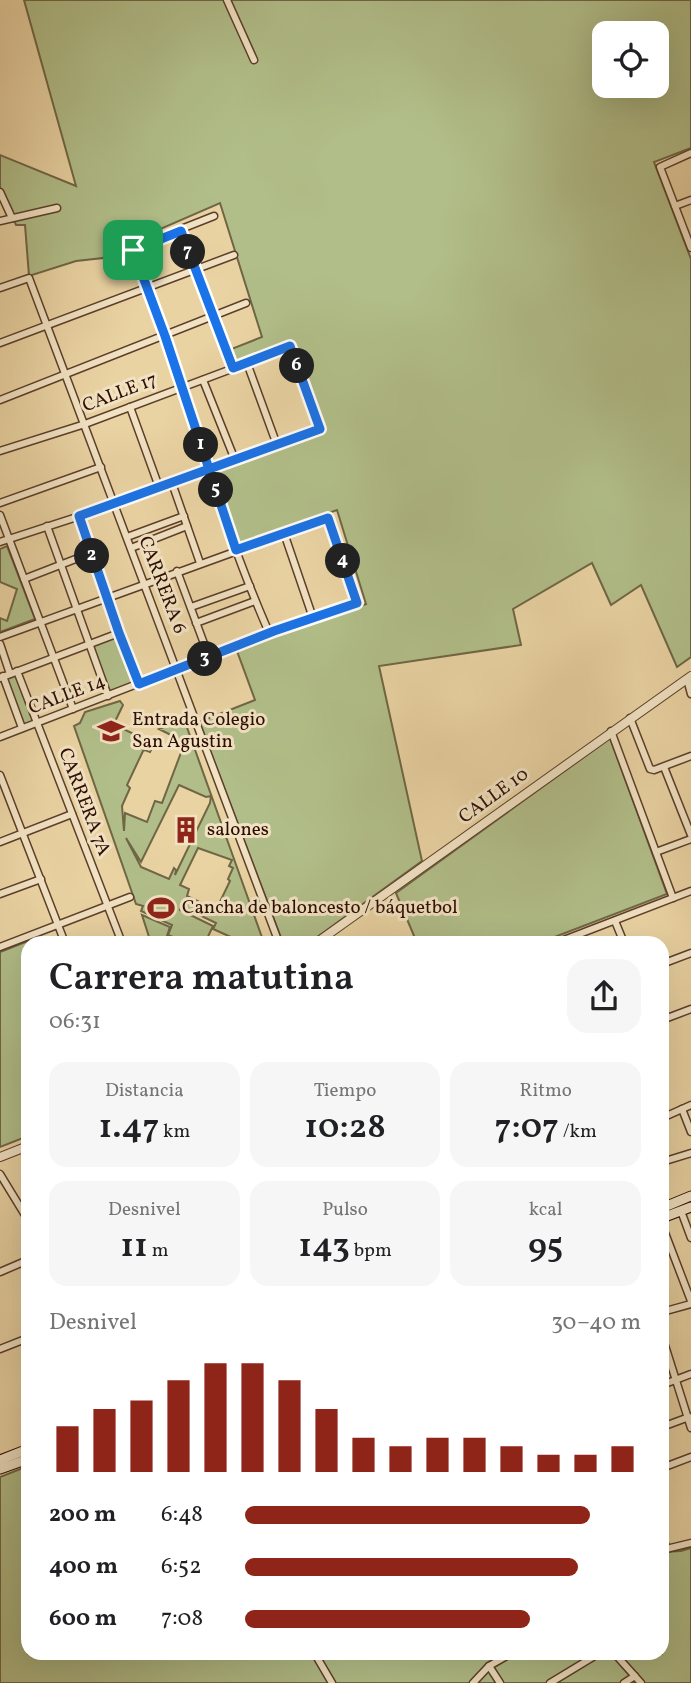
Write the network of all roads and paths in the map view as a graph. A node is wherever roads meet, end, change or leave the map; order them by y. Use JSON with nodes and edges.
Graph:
{"nodes":[{"id":1,"x":227,"y":0,"type":"edge"},
{"id":2,"x":254,"y":60,"type":"dead end"},
{"id":3,"x":691,"y":153,"type":"edge"},
{"id":4,"x":0,"y":192,"type":"edge"},
{"id":5,"x":691,"y":200,"type":"edge"},
{"id":6,"x":675,"y":206,"type":"junction"},
{"id":7,"x":57,"y":208,"type":"dead end"},
{"id":8,"x":214,"y":216,"type":"dead end"},
{"id":9,"x":12,"y":219,"type":"junction"},
{"id":10,"x":0,"y":221,"type":"edge"},
{"id":11,"x":181,"y":231,"type":"junction"},
{"id":12,"x":691,"y":246,"type":"edge"},
{"id":13,"x":133,"y":250,"type":"junction"},
{"id":14,"x":234,"y":255,"type":"dead end"},
{"id":15,"x":108,"y":258,"type":"dead end"},
{"id":16,"x":195,"y":270,"type":"junction"},
{"id":17,"x":0,"y":288,"type":"edge"},
{"id":18,"x":147,"y":288,"type":"junction"},
{"id":19,"x":246,"y":303,"type":"dead end"},
{"id":20,"x":212,"y":317,"type":"junction"},
{"id":21,"x":47,"y":326,"type":"junction"},
{"id":22,"x":165,"y":336,"type":"junction"},
{"id":23,"x":0,"y":343,"type":"edge"},
{"id":24,"x":247,"y":363,"type":"junction"},
{"id":25,"x":233,"y":368,"type":"junction"},
{"id":26,"x":66,"y":375,"type":"junction"},
{"id":27,"x":203,"y":380,"type":"junction"},
{"id":28,"x":182,"y":386,"type":"junction"},
{"id":29,"x":0,"y":400,"type":"edge"},
{"id":30,"x":130,"y":407,"type":"junction"},
{"id":31,"x":85,"y":424,"type":"junction"},
{"id":32,"x":277,"y":445,"type":"junction"},
{"id":33,"x":0,"y":451,"type":"edge"},
{"id":34,"x":235,"y":460,"type":"junction"},
{"id":35,"x":101,"y":467,"type":"junction"},
{"id":36,"x":209,"y":469,"type":"junction"},
{"id":37,"x":172,"y":482,"type":"junction"},
{"id":38,"x":159,"y":487,"type":"junction"},
{"id":39,"x":0,"y":503,"type":"edge"},
{"id":40,"x":114,"y":505,"type":"junction"},
{"id":41,"x":0,"y":515,"type":"edge"},
{"id":42,"x":79,"y":516,"type":"junction"},
{"id":43,"x":184,"y":516,"type":"junction"},
{"id":44,"x":47,"y":526,"type":"junction"},
{"id":45,"x":187,"y":526,"type":"junction"},
{"id":46,"x":284,"y":533,"type":"junction"},
{"id":47,"x":127,"y":537,"type":"junction"},
{"id":48,"x":9,"y":539,"type":"junction"},
{"id":49,"x":0,"y":542,"type":"edge"},
{"id":50,"x":131,"y":548,"type":"junction"},
{"id":51,"x":236,"y":550,"type":"junction"},
{"id":52,"x":91,"y":553,"type":"junction"},
{"id":53,"x":200,"y":563,"type":"junction"},
{"id":54,"x":62,"y":565,"type":"junction"},
{"id":55,"x":177,"y":571,"type":"junction"},
{"id":56,"x":24,"y":579,"type":"junction"},
{"id":57,"x":144,"y":584,"type":"junction"},
{"id":58,"x":250,"y":586,"type":"junction"},
{"id":59,"x":106,"y":597,"type":"junction"},
{"id":60,"x":255,"y":601,"type":"junction"},
{"id":61,"x":191,"y":607,"type":"junction"},
{"id":62,"x":76,"y":609,"type":"junction"},
{"id":63,"x":313,"y":618,"type":"junction"},
{"id":64,"x":40,"y":622,"type":"junction"},
{"id":65,"x":196,"y":623,"type":"junction"},
{"id":66,"x":119,"y":633,"type":"junction"},
{"id":67,"x":0,"y":636,"type":"edge"},
{"id":68,"x":262,"y":637,"type":"junction"},
{"id":69,"x":0,"y":644,"type":"edge"},
{"id":70,"x":88,"y":645,"type":"junction"},
{"id":71,"x":209,"y":657,"type":"junction"},
{"id":72,"x":53,"y":658,"type":"junction"},
{"id":73,"x":177,"y":670,"type":"junction"},
{"id":74,"x":7,"y":675,"type":"edge"},
{"id":75,"x":689,"y":677,"type":"edge"},
{"id":76,"x":139,"y":684,"type":"junction"},
{"id":77,"x":691,"y":694,"type":"edge"},
{"id":78,"x":108,"y":696,"type":"junction"},
{"id":79,"x":73,"y":709,"type":"junction"},
{"id":80,"x":630,"y":718,"type":"junction"},
{"id":81,"x":37,"y":723,"type":"junction"},
{"id":82,"x":22,"y":728,"type":"junction"},
{"id":83,"x":611,"y":731,"type":"junction"},
{"id":84,"x":0,"y":737,"type":"edge"},
{"id":85,"x":691,"y":756,"type":"edge"},
{"id":86,"x":664,"y":767,"type":"junction"},
{"id":87,"x":0,"y":775,"type":"edge"},
{"id":88,"x":10,"y":801,"type":"junction"},
{"id":89,"x":0,"y":805,"type":"edge"},
{"id":90,"x":72,"y":814,"type":"junction"},
{"id":91,"x":23,"y":833,"type":"junction"},
{"id":92,"x":691,"y":837,"type":"edge"},
{"id":93,"x":0,"y":842,"type":"edge"},
{"id":94,"x":656,"y":852,"type":"junction"},
{"id":95,"x":41,"y":879,"type":"junction"},
{"id":96,"x":691,"y":891,"type":"edge"},
{"id":97,"x":0,"y":894,"type":"edge"},
{"id":98,"x":130,"y":897,"type":"dead end"},
{"id":99,"x":673,"y":898,"type":"junction"},
{"id":100,"x":108,"y":905,"type":"junction"},
{"id":101,"x":615,"y":921,"type":"junction"},
{"id":102,"x":58,"y":925,"type":"junction"},
{"id":103,"x":29,"y":936,"type":"edge"},
{"id":104,"x":62,"y":936,"type":"edge"},
{"id":105,"x":119,"y":936,"type":"edge"},
{"id":106,"x":276,"y":936,"type":"edge"},
{"id":107,"x":326,"y":936,"type":"edge"},
{"id":108,"x":575,"y":936,"type":"edge"},
{"id":109,"x":621,"y":936,"type":"edge"},
{"id":110,"x":21,"y":939,"type":"edge"},
{"id":111,"x":0,"y":947,"type":"edge"},
{"id":112,"x":691,"y":953,"type":"edge"},
{"id":113,"x":669,"y":961,"type":"edge"},
{"id":114,"x":691,"y":1009,"type":"edge"},
{"id":115,"x":669,"y":1017,"type":"edge"},
{"id":116,"x":691,"y":1105,"type":"edge"},
{"id":117,"x":682,"y":1109,"type":"junction"},
{"id":118,"x":669,"y":1115,"type":"edge"},
{"id":119,"x":691,"y":1132,"type":"edge"},
{"id":120,"x":21,"y":1149,"type":"edge"},
{"id":121,"x":691,"y":1153,"type":"edge"},
{"id":122,"x":0,"y":1157,"type":"edge"},
{"id":123,"x":669,"y":1160,"type":"edge"},
{"id":124,"x":0,"y":1174,"type":"edge"},
{"id":125,"x":691,"y":1196,"type":"edge"},
{"id":126,"x":669,"y":1205,"type":"edge"},
{"id":127,"x":691,"y":1207,"type":"edge"},
{"id":128,"x":21,"y":1208,"type":"edge"},
{"id":129,"x":681,"y":1211,"type":"junction"},
{"id":130,"x":669,"y":1215,"type":"edge"},
{"id":131,"x":691,"y":1238,"type":"edge"},
{"id":132,"x":669,"y":1244,"type":"edge"},
{"id":133,"x":21,"y":1263,"type":"edge"},
{"id":134,"x":0,"y":1272,"type":"edge"},
{"id":135,"x":691,"y":1303,"type":"edge"},
{"id":136,"x":669,"y":1310,"type":"edge"},
{"id":137,"x":21,"y":1341,"type":"edge"},
{"id":138,"x":0,"y":1349,"type":"edge"},
{"id":139,"x":669,"y":1359,"type":"edge"},
{"id":140,"x":691,"y":1374,"type":"edge"},
{"id":141,"x":677,"y":1380,"type":"junction"},
{"id":142,"x":669,"y":1383,"type":"edge"},
{"id":143,"x":690,"y":1417,"type":"edge"},
{"id":144,"x":669,"y":1424,"type":"edge"},
{"id":145,"x":691,"y":1428,"type":"edge"},
{"id":146,"x":21,"y":1452,"type":"edge"},
{"id":147,"x":691,"y":1457,"type":"edge"},
{"id":148,"x":0,"y":1460,"type":"edge"},
{"id":149,"x":21,"y":1462,"type":"edge"},
{"id":150,"x":669,"y":1465,"type":"edge"},
{"id":151,"x":0,"y":1469,"type":"edge"},
{"id":152,"x":691,"y":1543,"type":"edge"},
{"id":153,"x":669,"y":1549,"type":"edge"},
{"id":154,"x":319,"y":1660,"type":"edge"},
{"id":155,"x":500,"y":1660,"type":"edge"},
{"id":156,"x":588,"y":1660,"type":"edge"},
{"id":157,"x":620,"y":1660,"type":"edge"},
{"id":158,"x":489,"y":1666,"type":"junction"},
{"id":159,"x":635,"y":1676,"type":"junction"},
{"id":160,"x":332,"y":1683,"type":"edge"},
{"id":161,"x":473,"y":1683,"type":"edge"},
{"id":162,"x":500,"y":1683,"type":"edge"},
{"id":163,"x":550,"y":1683,"type":"edge"},
{"id":164,"x":624,"y":1683,"type":"edge"},
{"id":165,"x":640,"y":1683,"type":"edge"}],
"edges":[{"from":1,"to":2,"type":"street"},
{"from":3,"to":6,"type":"street"},
{"from":4,"to":9,"type":"street"},
{"from":5,"to":6,"type":"street"},
{"from":6,"to":12,"type":"street"},
{"from":7,"to":9,"type":"street"},
{"from":8,"to":11,"type":"street"},
{"from":9,"to":10,"type":"street"},
{"from":11,"to":13,"type":"street"},
{"from":11,"to":16,"type":"street"},
{"from":13,"to":15,"type":"street"},
{"from":13,"to":18,"type":"street"},
{"from":14,"to":16,"type":"street"},
{"from":16,"to":18,"type":"street"},
{"from":16,"to":20,"type":"street"},
{"from":17,"to":21,"type":"street","name":"CARRERA 6"},
{"from":18,"to":21,"type":"street"},
{"from":18,"to":22,"type":"street"},
{"from":19,"to":20,"type":"street"},
{"from":20,"to":22,"type":"street"},
{"from":20,"to":25,"type":"street"},
{"from":21,"to":23,"type":"street"},
{"from":21,"to":26,"type":"street","name":"CARRERA 6"},
{"from":22,"to":26,"type":"street"},
{"from":22,"to":28,"type":"street"},
{"from":24,"to":25,"type":"street","name":"CALLE 17"},
{"from":24,"to":32,"type":"street"},
{"from":24,"to":32,"type":"street","name":"CALLE 17"},
{"from":25,"to":27,"type":"street","name":"CALLE 17"},
{"from":26,"to":29,"type":"street"},
{"from":26,"to":31,"type":"street","name":"CARRERA 6"},
{"from":27,"to":28,"type":"street","name":"CALLE 17"},
{"from":27,"to":34,"type":"street"},
{"from":28,"to":30,"type":"street","name":"CALLE 17"},
{"from":28,"to":36,"type":"street"},
{"from":30,"to":31,"type":"street","name":"CALLE 17"},
{"from":30,"to":38,"type":"street"},
{"from":31,"to":33,"type":"street","name":"CALLE 17"},
{"from":31,"to":35,"type":"street","name":"CARRERA 6"},
{"from":32,"to":34,"type":"street"},
{"from":34,"to":36,"type":"street"},
{"from":35,"to":39,"type":"street"},
{"from":35,"to":40,"type":"street","name":"CARRERA 6"},
{"from":36,"to":37,"type":"street"},
{"from":36,"to":51,"type":"street"},
{"from":37,"to":38,"type":"street"},
{"from":37,"to":43,"type":"street"},
{"from":38,"to":40,"type":"street"},
{"from":40,"to":42,"type":"street"},
{"from":40,"to":47,"type":"street","name":"CARRERA 6"},
{"from":41,"to":48,"type":"street"},
{"from":42,"to":44,"type":"street"},
{"from":42,"to":52,"type":"street"},
{"from":43,"to":45,"type":"street"},
{"from":43,"to":47,"type":"street"},
{"from":44,"to":48,"type":"street"},
{"from":44,"to":54,"type":"street"},
{"from":45,"to":50,"type":"street"},
{"from":45,"to":53,"type":"street"},
{"from":46,"to":51,"type":"street"},
{"from":46,"to":63,"type":"street"},
{"from":46,"to":63,"type":"street","name":"CALLE 14"},
{"from":47,"to":50,"type":"street","name":"CARRERA 6"},
{"from":48,"to":49,"type":"street"},
{"from":48,"to":56,"type":"street"},
{"from":50,"to":57,"type":"street","name":"CARRERA 6"},
{"from":51,"to":53,"type":"street"},
{"from":51,"to":58,"type":"street"},
{"from":52,"to":54,"type":"street"},
{"from":52,"to":59,"type":"street"},
{"from":53,"to":55,"type":"street"},
{"from":54,"to":56,"type":"street"},
{"from":54,"to":62,"type":"street"},
{"from":55,"to":57,"type":"street"},
{"from":55,"to":61,"type":"street"},
{"from":56,"to":64,"type":"street"},
{"from":57,"to":59,"type":"street"},
{"from":57,"to":73,"type":"street","name":"CARRERA 6"},
{"from":58,"to":60,"type":"street"},
{"from":58,"to":61,"type":"street"},
{"from":59,"to":62,"type":"street"},
{"from":59,"to":66,"type":"street"},
{"from":60,"to":65,"type":"street"},
{"from":60,"to":68,"type":"street"},
{"from":61,"to":65,"type":"street"},
{"from":62,"to":64,"type":"street"},
{"from":62,"to":70,"type":"street"},
{"from":63,"to":68,"type":"street","name":"CALLE 14"},
{"from":64,"to":67,"type":"street"},
{"from":64,"to":72,"type":"street"},
{"from":65,"to":71,"type":"street"},
{"from":66,"to":70,"type":"street"},
{"from":66,"to":76,"type":"street"},
{"from":68,"to":71,"type":"street","name":"CALLE 14"},
{"from":69,"to":74,"type":"street","name":"CARRERA 7A"},
{"from":70,"to":72,"type":"street"},
{"from":70,"to":78,"type":"street"},
{"from":71,"to":73,"type":"street","name":"CALLE 14"},
{"from":72,"to":74,"type":"street"},
{"from":72,"to":79,"type":"street"},
{"from":73,"to":76,"type":"street","name":"CALLE 14"},
{"from":73,"to":106,"type":"street","name":"CARRERA 6"},
{"from":74,"to":81,"type":"street","name":"CARRERA 7A"},
{"from":74,"to":82,"type":"street","name":"CARRERA 7A"},
{"from":75,"to":77,"type":"street"},
{"from":75,"to":80,"type":"street","name":"CALLE 10"},
{"from":76,"to":78,"type":"street","name":"CALLE 14"},
{"from":78,"to":79,"type":"street","name":"CALLE 14"},
{"from":79,"to":81,"type":"street","name":"CALLE 14"},
{"from":80,"to":83,"type":"street","name":"CALLE 10"},
{"from":80,"to":86,"type":"street"},
{"from":81,"to":82,"type":"street","name":"CALLE 14"},
{"from":81,"to":90,"type":"street","name":"CARRERA 7A"},
{"from":82,"to":84,"type":"street","name":"CALLE 14"},
{"from":83,"to":94,"type":"street"},
{"from":83,"to":107,"type":"street","name":"CALLE 10"},
{"from":85,"to":86,"type":"street"},
{"from":86,"to":92,"type":"street"},
{"from":87,"to":88,"type":"street"},
{"from":88,"to":89,"type":"street"},
{"from":88,"to":91,"type":"street"},
{"from":90,"to":91,"type":"street"},
{"from":90,"to":100,"type":"street","name":"CARRERA 7A"},
{"from":91,"to":93,"type":"street"},
{"from":91,"to":95,"type":"street"},
{"from":92,"to":94,"type":"street"},
{"from":94,"to":99,"type":"street"},
{"from":95,"to":97,"type":"street"},
{"from":95,"to":102,"type":"street"},
{"from":96,"to":99,"type":"street"},
{"from":98,"to":100,"type":"street"},
{"from":99,"to":101,"type":"street"},
{"from":100,"to":102,"type":"street"},
{"from":100,"to":105,"type":"street","name":"CARRERA 7A"},
{"from":101,"to":108,"type":"street"},
{"from":101,"to":109,"type":"street"},
{"from":102,"to":103,"type":"street"},
{"from":102,"to":104,"type":"street"},
{"from":110,"to":111,"type":"street"},
{"from":112,"to":113,"type":"street"},
{"from":114,"to":115,"type":"street"},
{"from":116,"to":117,"type":"street"},
{"from":117,"to":118,"type":"street"},
{"from":117,"to":119,"type":"street"},
{"from":120,"to":122,"type":"street"},
{"from":121,"to":123,"type":"street"},
{"from":124,"to":128,"type":"street"},
{"from":125,"to":126,"type":"main road"},
{"from":127,"to":129,"type":"main road"},
{"from":129,"to":130,"type":"main road"},
{"from":129,"to":131,"type":"street"},
{"from":132,"to":135,"type":"street"},
{"from":133,"to":134,"type":"street"},
{"from":135,"to":136,"type":"street"},
{"from":137,"to":138,"type":"street"},
{"from":139,"to":141,"type":"street"},
{"from":140,"to":141,"type":"street"},
{"from":141,"to":142,"type":"street"},
{"from":141,"to":143,"type":"street"},
{"from":143,"to":144,"type":"street"},
{"from":143,"to":145,"type":"street"},
{"from":146,"to":148,"type":"main road"},
{"from":147,"to":150,"type":"street"},
{"from":149,"to":151,"type":"main road"},
{"from":152,"to":153,"type":"street"},
{"from":154,"to":160,"type":"street"},
{"from":155,"to":158,"type":"street"},
{"from":156,"to":163,"type":"street"},
{"from":157,"to":159,"type":"street"},
{"from":158,"to":161,"type":"street"},
{"from":158,"to":162,"type":"street"},
{"from":159,"to":164,"type":"street"},
{"from":159,"to":165,"type":"street"}]}
